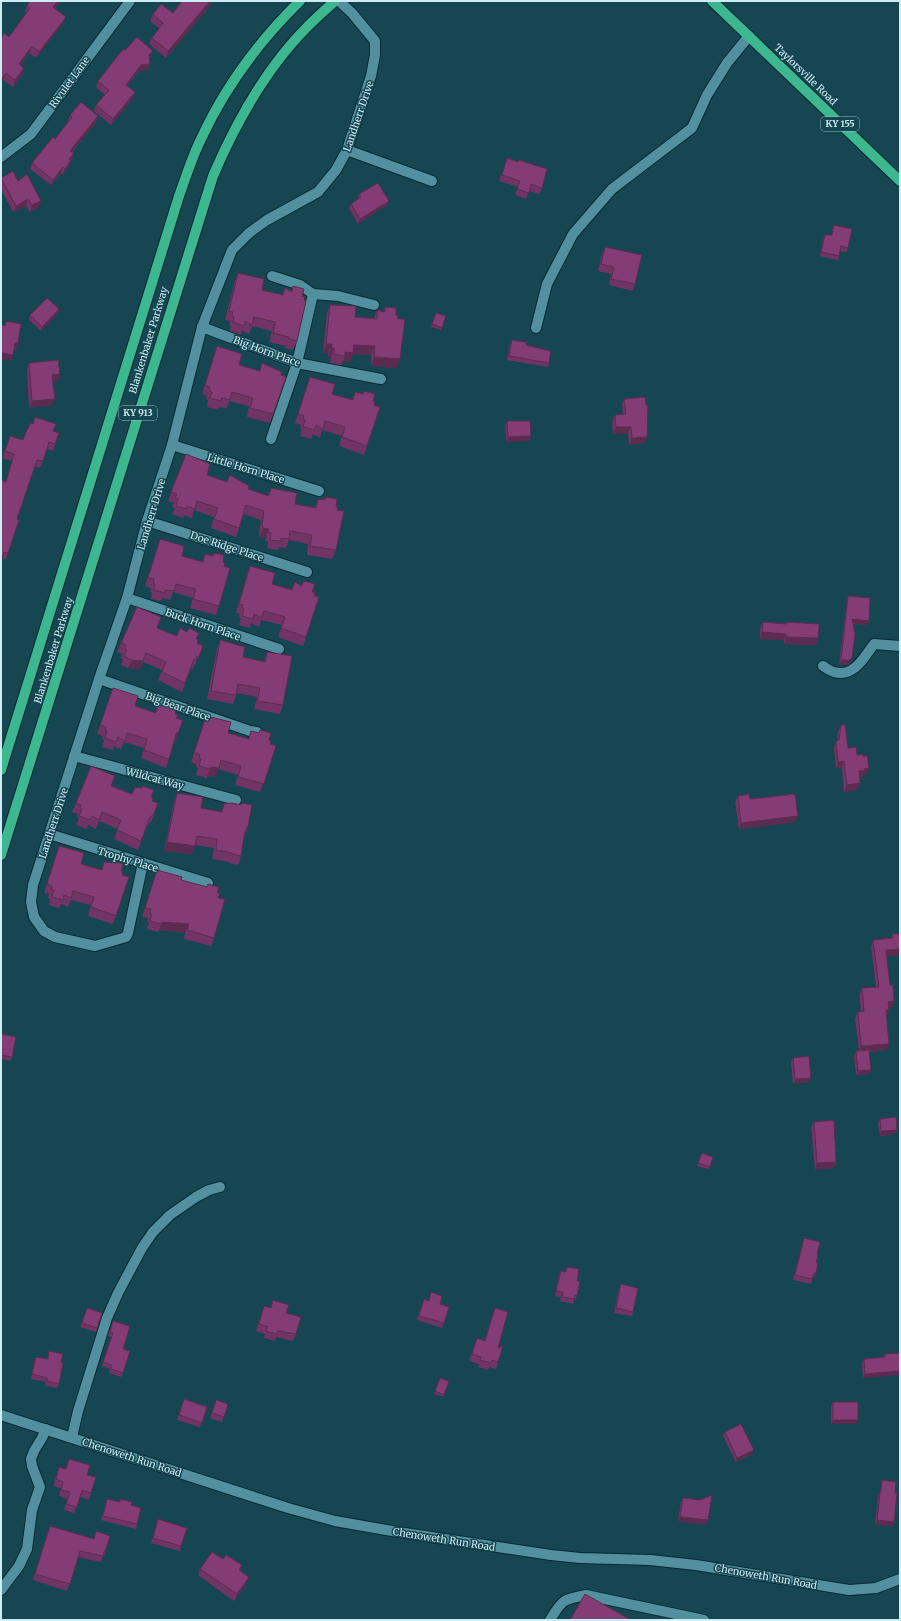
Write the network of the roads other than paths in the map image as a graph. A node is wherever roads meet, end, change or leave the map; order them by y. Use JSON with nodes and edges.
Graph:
{"nodes":[{"id":1,"x":130,"y":1,"type":"edge"},
{"id":2,"x":300,"y":1,"type":"edge"},
{"id":3,"x":335,"y":1,"type":"edge"},
{"id":4,"x":339,"y":1,"type":"edge"},
{"id":5,"x":712,"y":1,"type":"edge"},
{"id":6,"x":749,"y":36,"type":"junction"},
{"id":7,"x":348,"y":150,"type":"junction"},
{"id":8,"x":1,"y":157,"type":"edge"},
{"id":9,"x":432,"y":181,"type":"dead end"},
{"id":10,"x":900,"y":181,"type":"edge"},
{"id":11,"x":272,"y":276,"type":"dead end"},
{"id":12,"x":313,"y":294,"type":"junction"},
{"id":13,"x":374,"y":305,"type":"dead end"},
{"id":14,"x":202,"y":327,"type":"junction"},
{"id":15,"x":536,"y":328,"type":"dead end"},
{"id":16,"x":297,"y":363,"type":"junction"},
{"id":17,"x":381,"y":379,"type":"dead end"},
{"id":18,"x":272,"y":439,"type":"dead end"},
{"id":19,"x":172,"y":445,"type":"junction"},
{"id":20,"x":319,"y":491,"type":"dead end"},
{"id":21,"x":148,"y":521,"type":"junction"},
{"id":22,"x":307,"y":572,"type":"dead end"},
{"id":23,"x":127,"y":598,"type":"junction"},
{"id":24,"x":900,"y":646,"type":"edge"},
{"id":25,"x":279,"y":649,"type":"dead end"},
{"id":26,"x":823,"y":666,"type":"dead end"},
{"id":27,"x":99,"y":679,"type":"junction"},
{"id":28,"x":257,"y":732,"type":"edge"},
{"id":29,"x":74,"y":756,"type":"junction"},
{"id":30,"x":1,"y":770,"type":"edge"},
{"id":31,"x":236,"y":800,"type":"dead end"},
{"id":32,"x":49,"y":834,"type":"junction"},
{"id":33,"x":2,"y":849,"type":"edge"},
{"id":34,"x":143,"y":863,"type":"junction"},
{"id":35,"x":208,"y":883,"type":"edge"},
{"id":36,"x":220,"y":1187,"type":"dead end"},
{"id":37,"x":1,"y":1415,"type":"edge"},
{"id":38,"x":46,"y":1429,"type":"junction"},
{"id":39,"x":72,"y":1438,"type":"junction"},
{"id":40,"x":900,"y":1579,"type":"edge"},
{"id":41,"x":1,"y":1590,"type":"edge"},
{"id":42,"x":550,"y":1620,"type":"edge"},
{"id":43,"x":704,"y":1620,"type":"edge"}],
"edges":[{"from":1,"to":8,"type":"street","name":"Rivulet Lane"},
{"from":2,"to":30,"type":"main road","name":"Blankenbaker Parkway","number":"KY 913"},
{"from":3,"to":33,"type":"main road","name":"Blankenbaker Parkway","number":"KY 913"},
{"from":4,"to":7,"type":"street","name":"Landherr Drive"},
{"from":5,"to":6,"type":"main road","name":"Taylorsville Road","number":"KY 155"},
{"from":6,"to":10,"type":"main road","name":"Taylorsville Road","number":"KY 155"},
{"from":6,"to":15,"type":"street"},
{"from":7,"to":9,"type":"street"},
{"from":7,"to":14,"type":"street","name":"Landherr Drive"},
{"from":11,"to":12,"type":"street"},
{"from":12,"to":13,"type":"street"},
{"from":12,"to":16,"type":"street"},
{"from":14,"to":16,"type":"street","name":"Big Horn Place"},
{"from":14,"to":19,"type":"street","name":"Landherr Drive"},
{"from":16,"to":17,"type":"street","name":"Big Horn Place"},
{"from":16,"to":18,"type":"street"},
{"from":19,"to":20,"type":"street","name":"Little Horn Place"},
{"from":19,"to":21,"type":"street","name":"Landherr Drive"},
{"from":21,"to":22,"type":"street","name":"Doe Ridge Place"},
{"from":21,"to":23,"type":"street","name":"Landherr Drive"},
{"from":23,"to":25,"type":"street","name":"Buck Horn Place"},
{"from":23,"to":27,"type":"street","name":"Landherr Drive"},
{"from":24,"to":26,"type":"street"},
{"from":27,"to":28,"type":"street","name":"Big Bear Place"},
{"from":27,"to":29,"type":"street","name":"Landherr Drive"},
{"from":29,"to":31,"type":"street","name":"Wildcat Way"},
{"from":29,"to":32,"type":"street","name":"Landherr Drive"},
{"from":32,"to":34,"type":"street","name":"Trophy Place"},
{"from":32,"to":34,"type":"street","name":"Landherr Drive"},
{"from":34,"to":35,"type":"street","name":"Trophy Place"},
{"from":36,"to":39,"type":"street"},
{"from":37,"to":38,"type":"street","name":"Chenoweth Run Road"},
{"from":38,"to":39,"type":"street","name":"Chenoweth Run Road"},
{"from":38,"to":41,"type":"street"},
{"from":39,"to":40,"type":"street","name":"Chenoweth Run Road"},
{"from":42,"to":43,"type":"street"}]}
